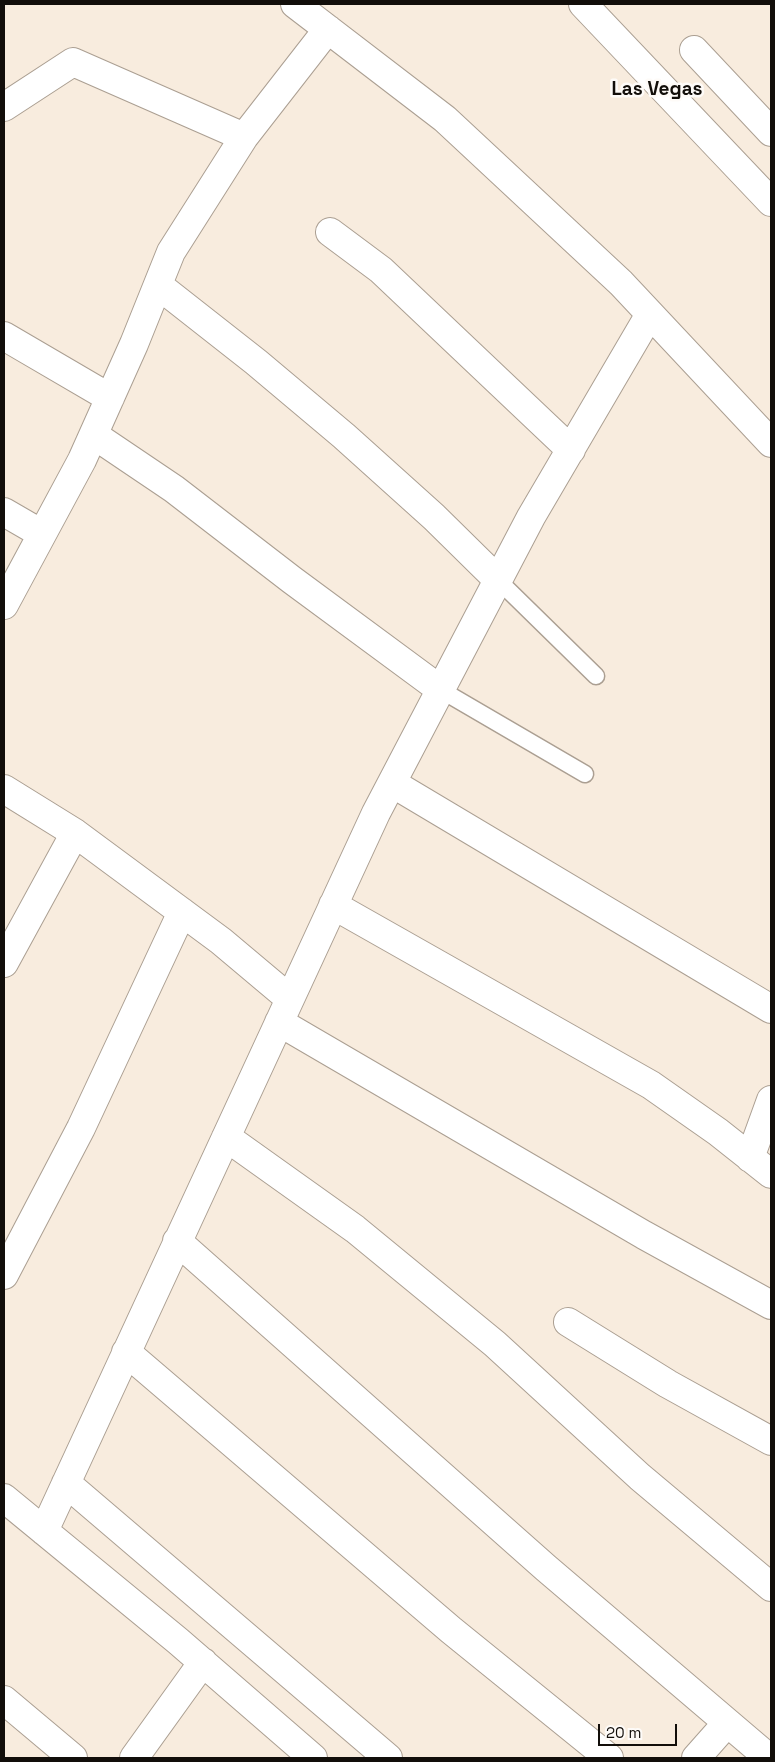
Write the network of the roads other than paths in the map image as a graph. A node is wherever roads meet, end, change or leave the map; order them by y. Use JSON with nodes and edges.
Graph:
{"nodes":[{"id":1,"x":295,"y":4,"type":"edge"},
{"id":2,"x":583,"y":4,"type":"edge"},
{"id":3,"x":328,"y":29,"type":"junction"},
{"id":4,"x":694,"y":50,"type":"dead end"},
{"id":5,"x":4,"y":107,"type":"edge"},
{"id":6,"x":771,"y":132,"type":"edge"},
{"id":7,"x":244,"y":137,"type":"junction"},
{"id":8,"x":771,"y":202,"type":"edge"},
{"id":9,"x":330,"y":232,"type":"dead end"},
{"id":10,"x":158,"y":285,"type":"junction"},
{"id":11,"x":650,"y":314,"type":"junction"},
{"id":12,"x":4,"y":336,"type":"edge"},
{"id":13,"x":110,"y":398,"type":"junction"},
{"id":14,"x":94,"y":435,"type":"junction"},
{"id":15,"x":771,"y":443,"type":"edge"},
{"id":16,"x":571,"y":450,"type":"junction"},
{"id":17,"x":4,"y":512,"type":"edge"},
{"id":18,"x":42,"y":534,"type":"junction"},
{"id":19,"x":498,"y":580,"type":"junction"},
{"id":20,"x":4,"y":605,"type":"edge"},
{"id":21,"x":596,"y":676,"type":"dead end"},
{"id":22,"x":441,"y":690,"type":"junction"},
{"id":23,"x":585,"y":774,"type":"dead end"},
{"id":24,"x":392,"y":783,"type":"junction"},
{"id":25,"x":4,"y":789,"type":"edge"},
{"id":26,"x":75,"y":833,"type":"junction"},
{"id":27,"x":333,"y":905,"type":"junction"},
{"id":28,"x":182,"y":912,"type":"junction"},
{"id":29,"x":4,"y":963,"type":"edge"},
{"id":30,"x":771,"y":1009,"type":"edge"},
{"id":31,"x":284,"y":1010,"type":"junction"},
{"id":32,"x":771,"y":1100,"type":"edge"},
{"id":33,"x":226,"y":1137,"type":"junction"},
{"id":34,"x":750,"y":1158,"type":"junction"},
{"id":35,"x":771,"y":1174,"type":"edge"},
{"id":36,"x":177,"y":1241,"type":"junction"},
{"id":37,"x":4,"y":1275,"type":"edge"},
{"id":38,"x":771,"y":1305,"type":"edge"},
{"id":39,"x":568,"y":1322,"type":"dead end"},
{"id":40,"x":126,"y":1352,"type":"junction"},
{"id":41,"x":771,"y":1441,"type":"edge"},
{"id":42,"x":66,"y":1483,"type":"junction"},
{"id":43,"x":4,"y":1498,"type":"edge"},
{"id":44,"x":44,"y":1531,"type":"junction"},
{"id":45,"x":771,"y":1587,"type":"edge"},
{"id":46,"x":203,"y":1662,"type":"junction"},
{"id":47,"x":4,"y":1700,"type":"edge"},
{"id":48,"x":727,"y":1723,"type":"junction"},
{"id":49,"x":73,"y":1758,"type":"edge"},
{"id":50,"x":134,"y":1758,"type":"edge"},
{"id":51,"x":313,"y":1758,"type":"edge"},
{"id":52,"x":388,"y":1758,"type":"edge"},
{"id":53,"x":609,"y":1758,"type":"edge"},
{"id":54,"x":696,"y":1758,"type":"edge"},
{"id":55,"x":769,"y":1758,"type":"edge"}],
"edges":[{"from":1,"to":3,"type":"street"},
{"from":2,"to":8,"type":"street"},
{"from":3,"to":7,"type":"street"},
{"from":3,"to":11,"type":"street"},
{"from":4,"to":6,"type":"street"},
{"from":5,"to":7,"type":"street"},
{"from":7,"to":10,"type":"street"},
{"from":9,"to":16,"type":"street"},
{"from":10,"to":13,"type":"street"},
{"from":10,"to":19,"type":"street"},
{"from":11,"to":15,"type":"street"},
{"from":11,"to":16,"type":"street"},
{"from":12,"to":13,"type":"street"},
{"from":13,"to":14,"type":"street"},
{"from":14,"to":18,"type":"street"},
{"from":14,"to":22,"type":"street"},
{"from":16,"to":19,"type":"street"},
{"from":17,"to":18,"type":"street"},
{"from":18,"to":20,"type":"street"},
{"from":19,"to":21,"type":"lane"},
{"from":19,"to":22,"type":"street"},
{"from":22,"to":23,"type":"lane"},
{"from":22,"to":24,"type":"street"},
{"from":24,"to":27,"type":"street"},
{"from":24,"to":30,"type":"street"},
{"from":25,"to":26,"type":"street"},
{"from":26,"to":28,"type":"street"},
{"from":26,"to":29,"type":"street"},
{"from":27,"to":31,"type":"street"},
{"from":27,"to":34,"type":"street"},
{"from":28,"to":31,"type":"street"},
{"from":28,"to":37,"type":"street"},
{"from":31,"to":33,"type":"street"},
{"from":31,"to":38,"type":"street"},
{"from":32,"to":34,"type":"street"},
{"from":33,"to":36,"type":"street"},
{"from":33,"to":45,"type":"street"},
{"from":34,"to":35,"type":"street"},
{"from":36,"to":40,"type":"street"},
{"from":36,"to":48,"type":"street"},
{"from":39,"to":41,"type":"street"},
{"from":40,"to":42,"type":"street"},
{"from":40,"to":53,"type":"street"},
{"from":42,"to":44,"type":"street"},
{"from":42,"to":52,"type":"street"},
{"from":43,"to":44,"type":"street"},
{"from":44,"to":46,"type":"street"},
{"from":46,"to":50,"type":"street"},
{"from":46,"to":51,"type":"street"},
{"from":47,"to":49,"type":"street"},
{"from":48,"to":54,"type":"street"},
{"from":48,"to":55,"type":"street"}]}
